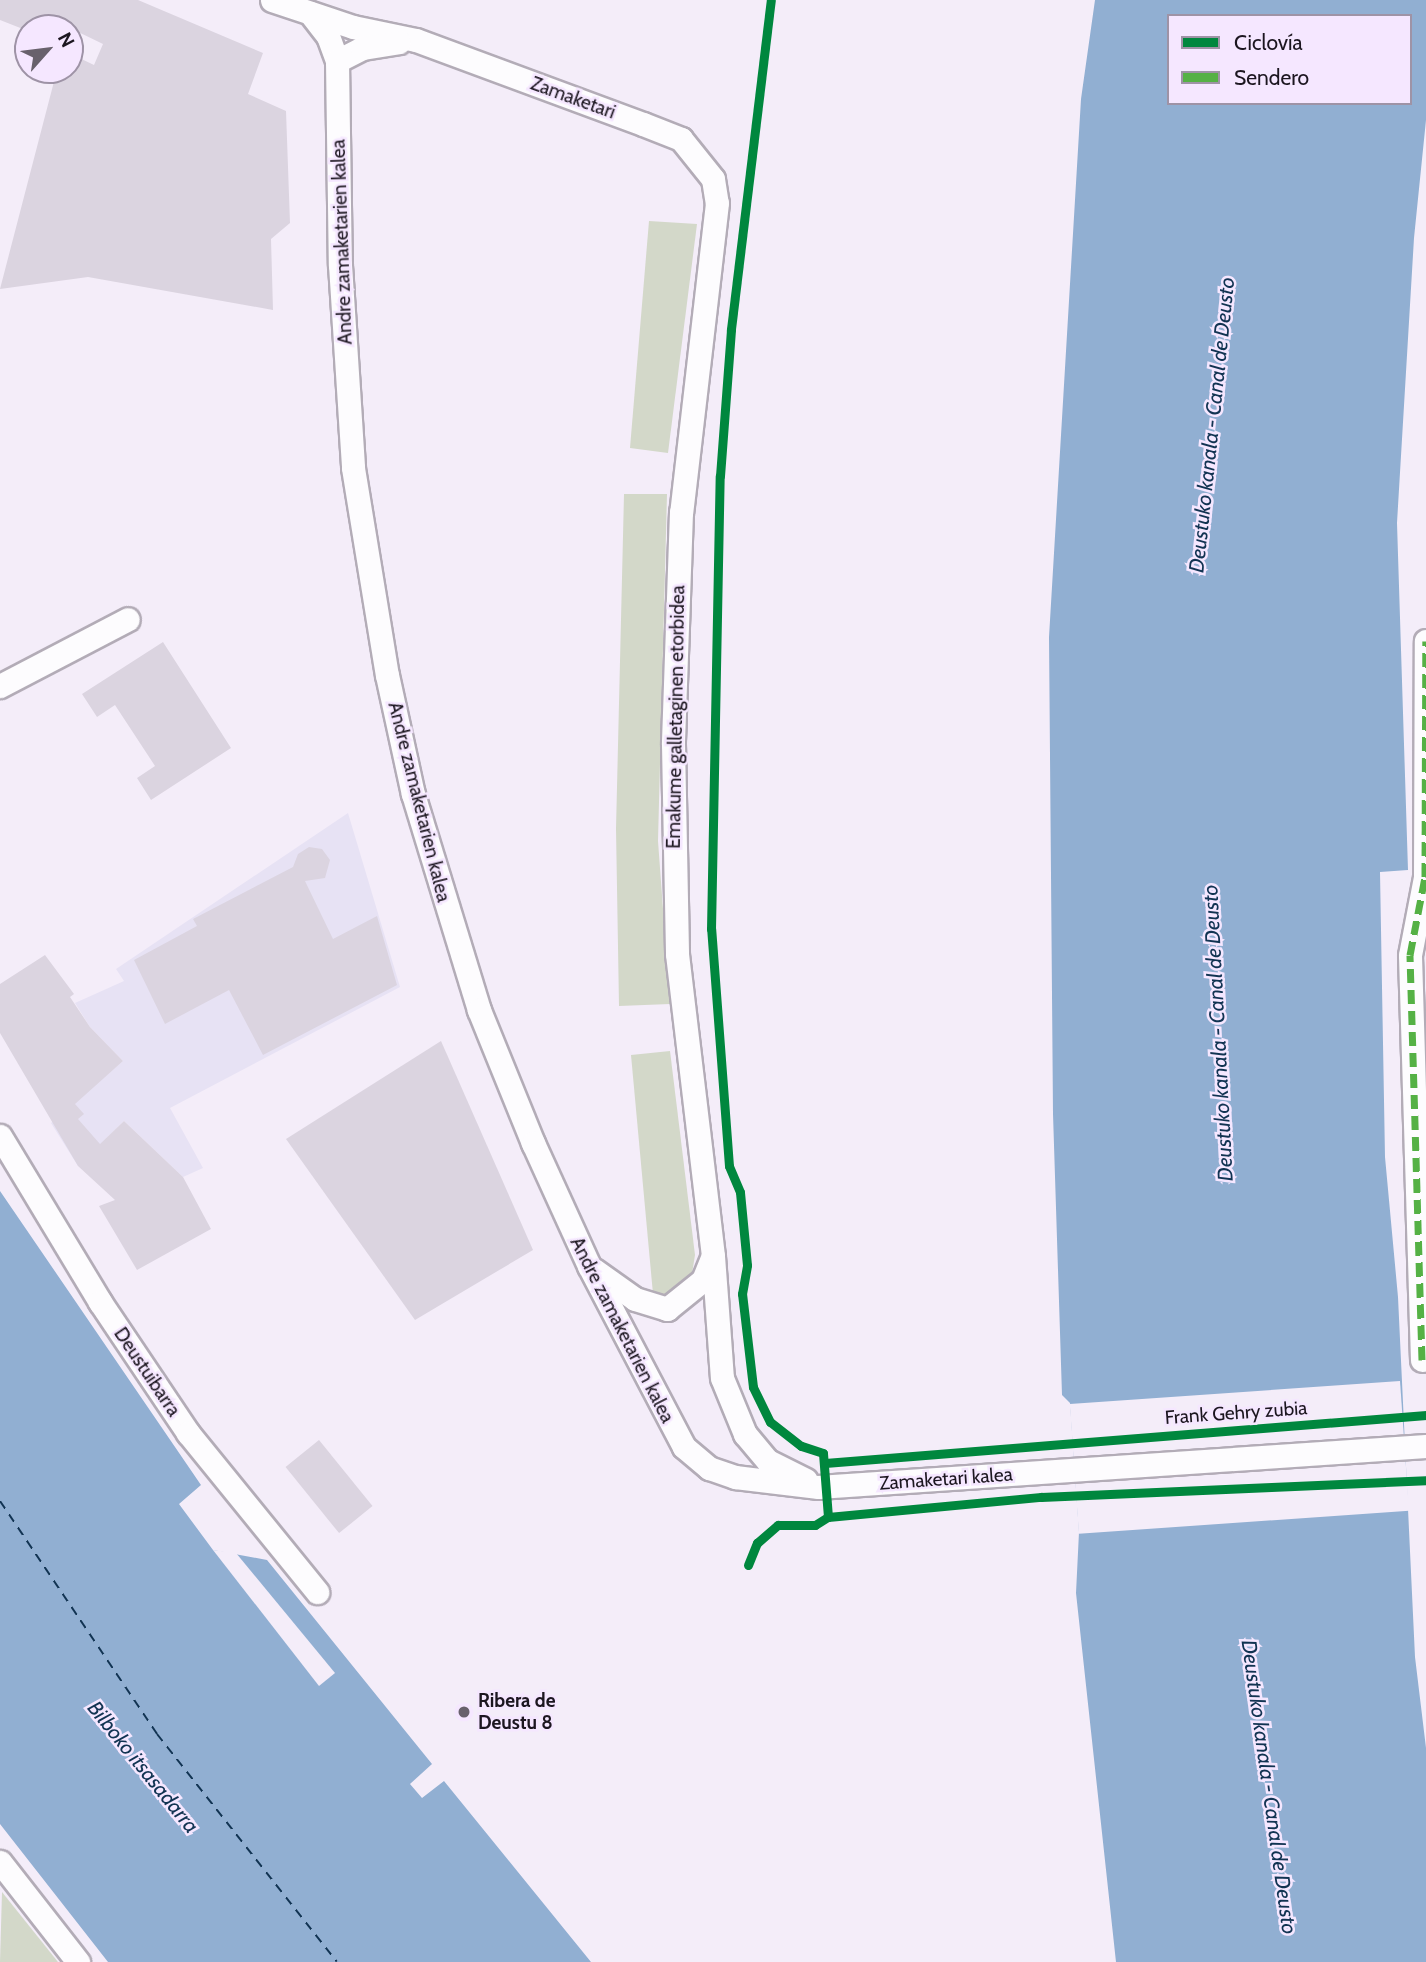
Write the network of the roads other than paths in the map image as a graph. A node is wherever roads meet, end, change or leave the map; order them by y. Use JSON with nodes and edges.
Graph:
{"nodes":[{"id":1,"x":272,"y":0,"type":"edge"},
{"id":2,"x":310,"y":13,"type":"junction"},
{"id":3,"x":416,"y":40,"type":"junction"},
{"id":4,"x":337,"y":61,"type":"junction"},
{"id":5,"x":713,"y":179,"type":"joint"},
{"id":6,"x":128,"y":619,"type":"dead end"},
{"id":7,"x":1426,"y":641,"type":"edge"},
{"id":8,"x":0,"y":686,"type":"edge"},
{"id":9,"x":0,"y":1136,"type":"edge"},
{"id":10,"x":713,"y":1256,"type":"junction"},
{"id":11,"x":589,"y":1266,"type":"junction"},
{"id":12,"x":1422,"y":1360,"type":"dead end"},
{"id":13,"x":1415,"y":1447,"type":"edge"},
{"id":14,"x":818,"y":1487,"type":"junction"},
{"id":15,"x":317,"y":1592,"type":"dead end"},
{"id":16,"x":0,"y":1862,"type":"edge"},
{"id":17,"x":78,"y":1962,"type":"edge"}],
"edges":[{"from":1,"to":2,"type":"street"},
{"from":2,"to":3,"type":"street","name":"Zamaketari"},
{"from":2,"to":4,"type":"street","name":"Andre zamaketarien kalea"},
{"from":3,"to":4,"type":"street","name":"Zamaketari"},
{"from":3,"to":5,"type":"street","name":"Zamaketari"},
{"from":4,"to":11,"type":"street","name":"Andre zamaketarien kalea"},
{"from":5,"to":10,"type":"street","name":"Emakume galletaginen etorbidea"},
{"from":6,"to":8,"type":"street"},
{"from":7,"to":12,"type":"street"},
{"from":9,"to":15,"type":"street","name":"Deustuibarra"},
{"from":10,"to":11,"type":"street"},
{"from":10,"to":14,"type":"street","name":"Emakume galletaginen etorbidea"},
{"from":11,"to":14,"type":"street","name":"Andre zamaketarien kalea"},
{"from":13,"to":14,"type":"street","name":"Zamaketari kalea"},
{"from":16,"to":17,"type":"street"}]}
